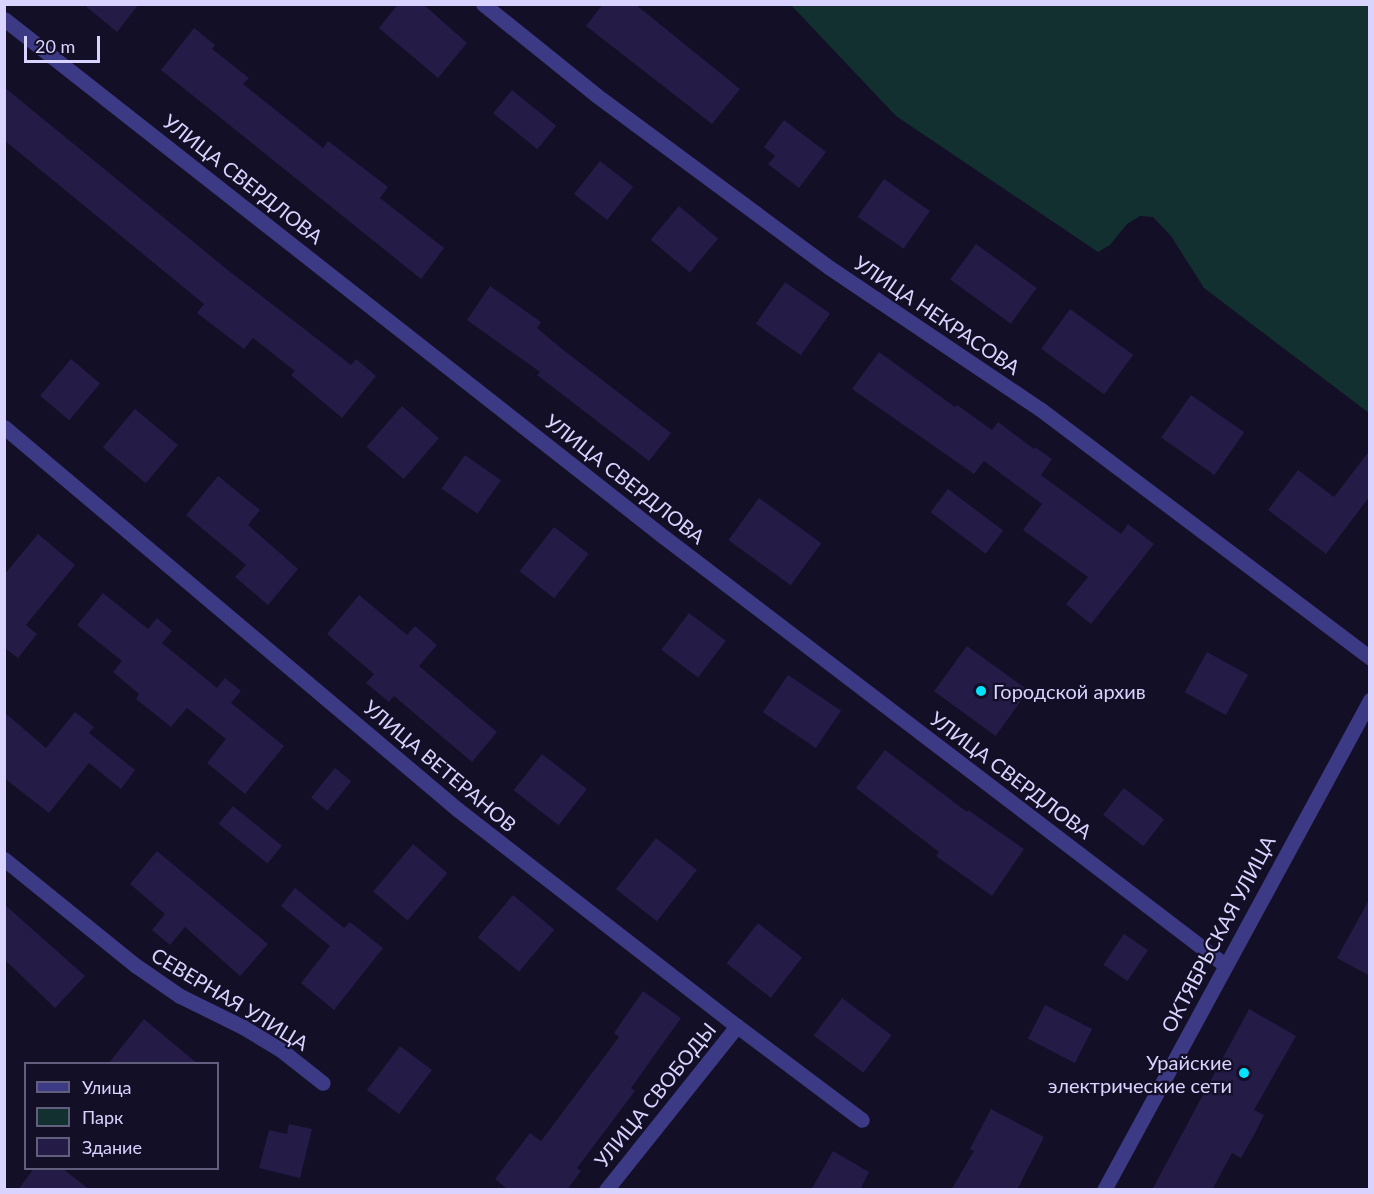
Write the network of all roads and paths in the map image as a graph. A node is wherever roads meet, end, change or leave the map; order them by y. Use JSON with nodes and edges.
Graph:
{"nodes":[{"id":1,"x":483,"y":4,"type":"edge"},
{"id":2,"x":4,"y":19,"type":"edge"},
{"id":3,"x":4,"y":427,"type":"edge"},
{"id":4,"x":1370,"y":657,"type":"edge"},
{"id":5,"x":1370,"y":699,"type":"edge"},
{"id":6,"x":4,"y":859,"type":"edge"},
{"id":7,"x":1225,"y":965,"type":"junction"},
{"id":8,"x":737,"y":1026,"type":"junction"},
{"id":9,"x":322,"y":1083,"type":"dead end"},
{"id":10,"x":862,"y":1120,"type":"dead end"},
{"id":11,"x":606,"y":1190,"type":"edge"},
{"id":12,"x":1104,"y":1190,"type":"edge"}],
"edges":[{"from":1,"to":4,"type":"street","name":"УЛИЦА НЕКРАСОВА"},
{"from":2,"to":7,"type":"street","name":"УЛИЦА СВЕРДЛОВА"},
{"from":3,"to":8,"type":"street","name":"УЛИЦА ВЕТЕРАНОВ"},
{"from":5,"to":7,"type":"street","name":"ОКТЯБРЬСКАЯ УЛИЦА"},
{"from":6,"to":9,"type":"street","name":"СЕВЕРНАЯ УЛИЦА"},
{"from":7,"to":12,"type":"street","name":"ОКТЯБРЬСКАЯ УЛИЦА"},
{"from":8,"to":10,"type":"street","name":"УЛИЦА ВЕТЕРАНОВ"},
{"from":8,"to":11,"type":"street","name":"УЛИЦА СВОБОДЫ"}]}
